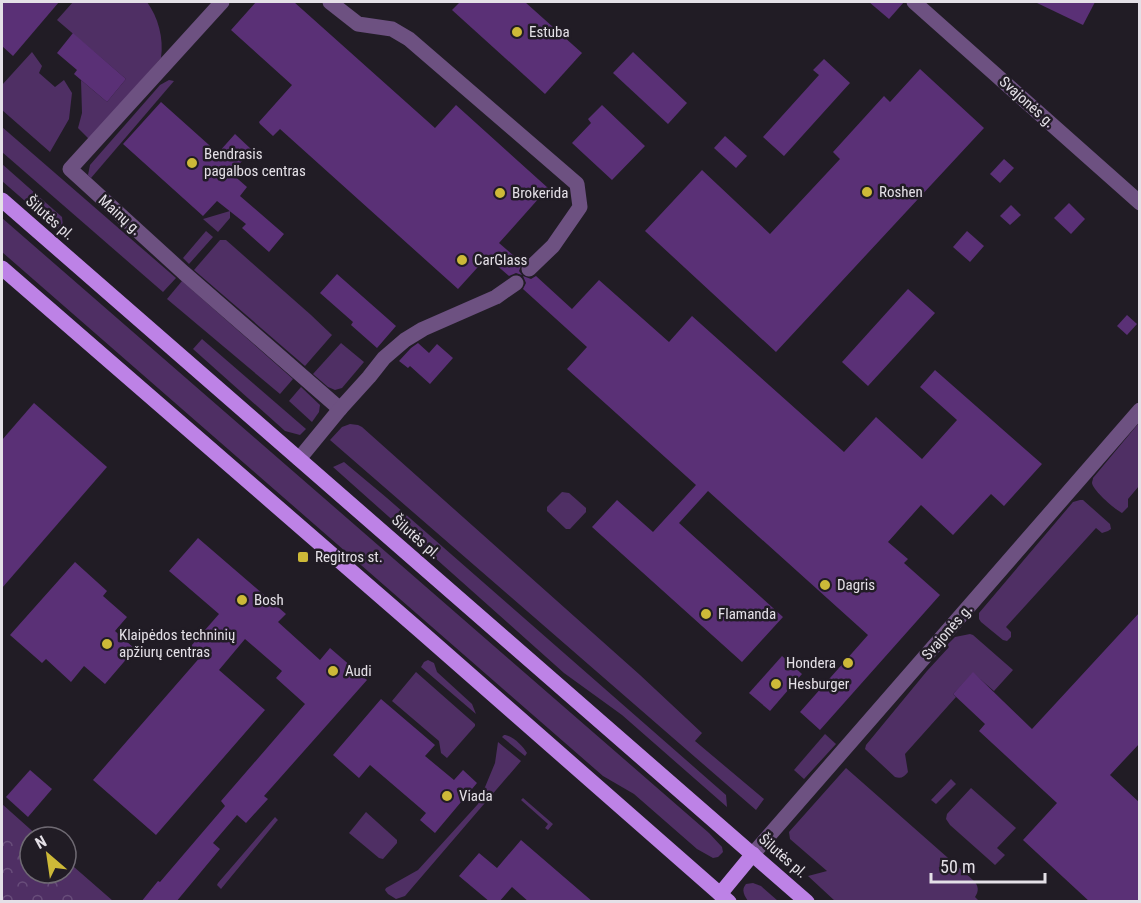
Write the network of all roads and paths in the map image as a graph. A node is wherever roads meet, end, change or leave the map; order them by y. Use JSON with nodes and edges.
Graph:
{"nodes":[{"id":1,"x":222,"y":2,"type":"edge"},
{"id":2,"x":330,"y":2,"type":"edge"},
{"id":3,"x":914,"y":2,"type":"edge"},
{"id":4,"x":2,"y":200,"type":"edge"},
{"id":5,"x":1140,"y":203,"type":"edge"},
{"id":6,"x":2,"y":268,"type":"edge"},
{"id":7,"x":529,"y":269,"type":"dead end"},
{"id":8,"x":516,"y":283,"type":"dead end"},
{"id":9,"x":340,"y":409,"type":"junction"},
{"id":10,"x":1140,"y":410,"type":"edge"},
{"id":11,"x":299,"y":459,"type":"junction"},
{"id":12,"x":753,"y":854,"type":"junction"},
{"id":13,"x":725,"y":898,"type":"edge"},
{"id":14,"x":807,"y":902,"type":"edge"}],
"edges":[{"from":1,"to":9,"type":"street","name":"Mainų g."},
{"from":2,"to":7,"type":"street"},
{"from":3,"to":5,"type":"street","name":"Svajonės g."},
{"from":4,"to":11,"type":"main road","name":"Šilutės pl."},
{"from":6,"to":13,"type":"main road"},
{"from":8,"to":9,"type":"street"},
{"from":9,"to":11,"type":"street"},
{"from":10,"to":12,"type":"street","name":"Svajonės g."},
{"from":11,"to":12,"type":"main road","name":"Šilutės pl."},
{"from":12,"to":13,"type":"main road"},
{"from":12,"to":14,"type":"main road","name":"Šilutės pl."}]}
